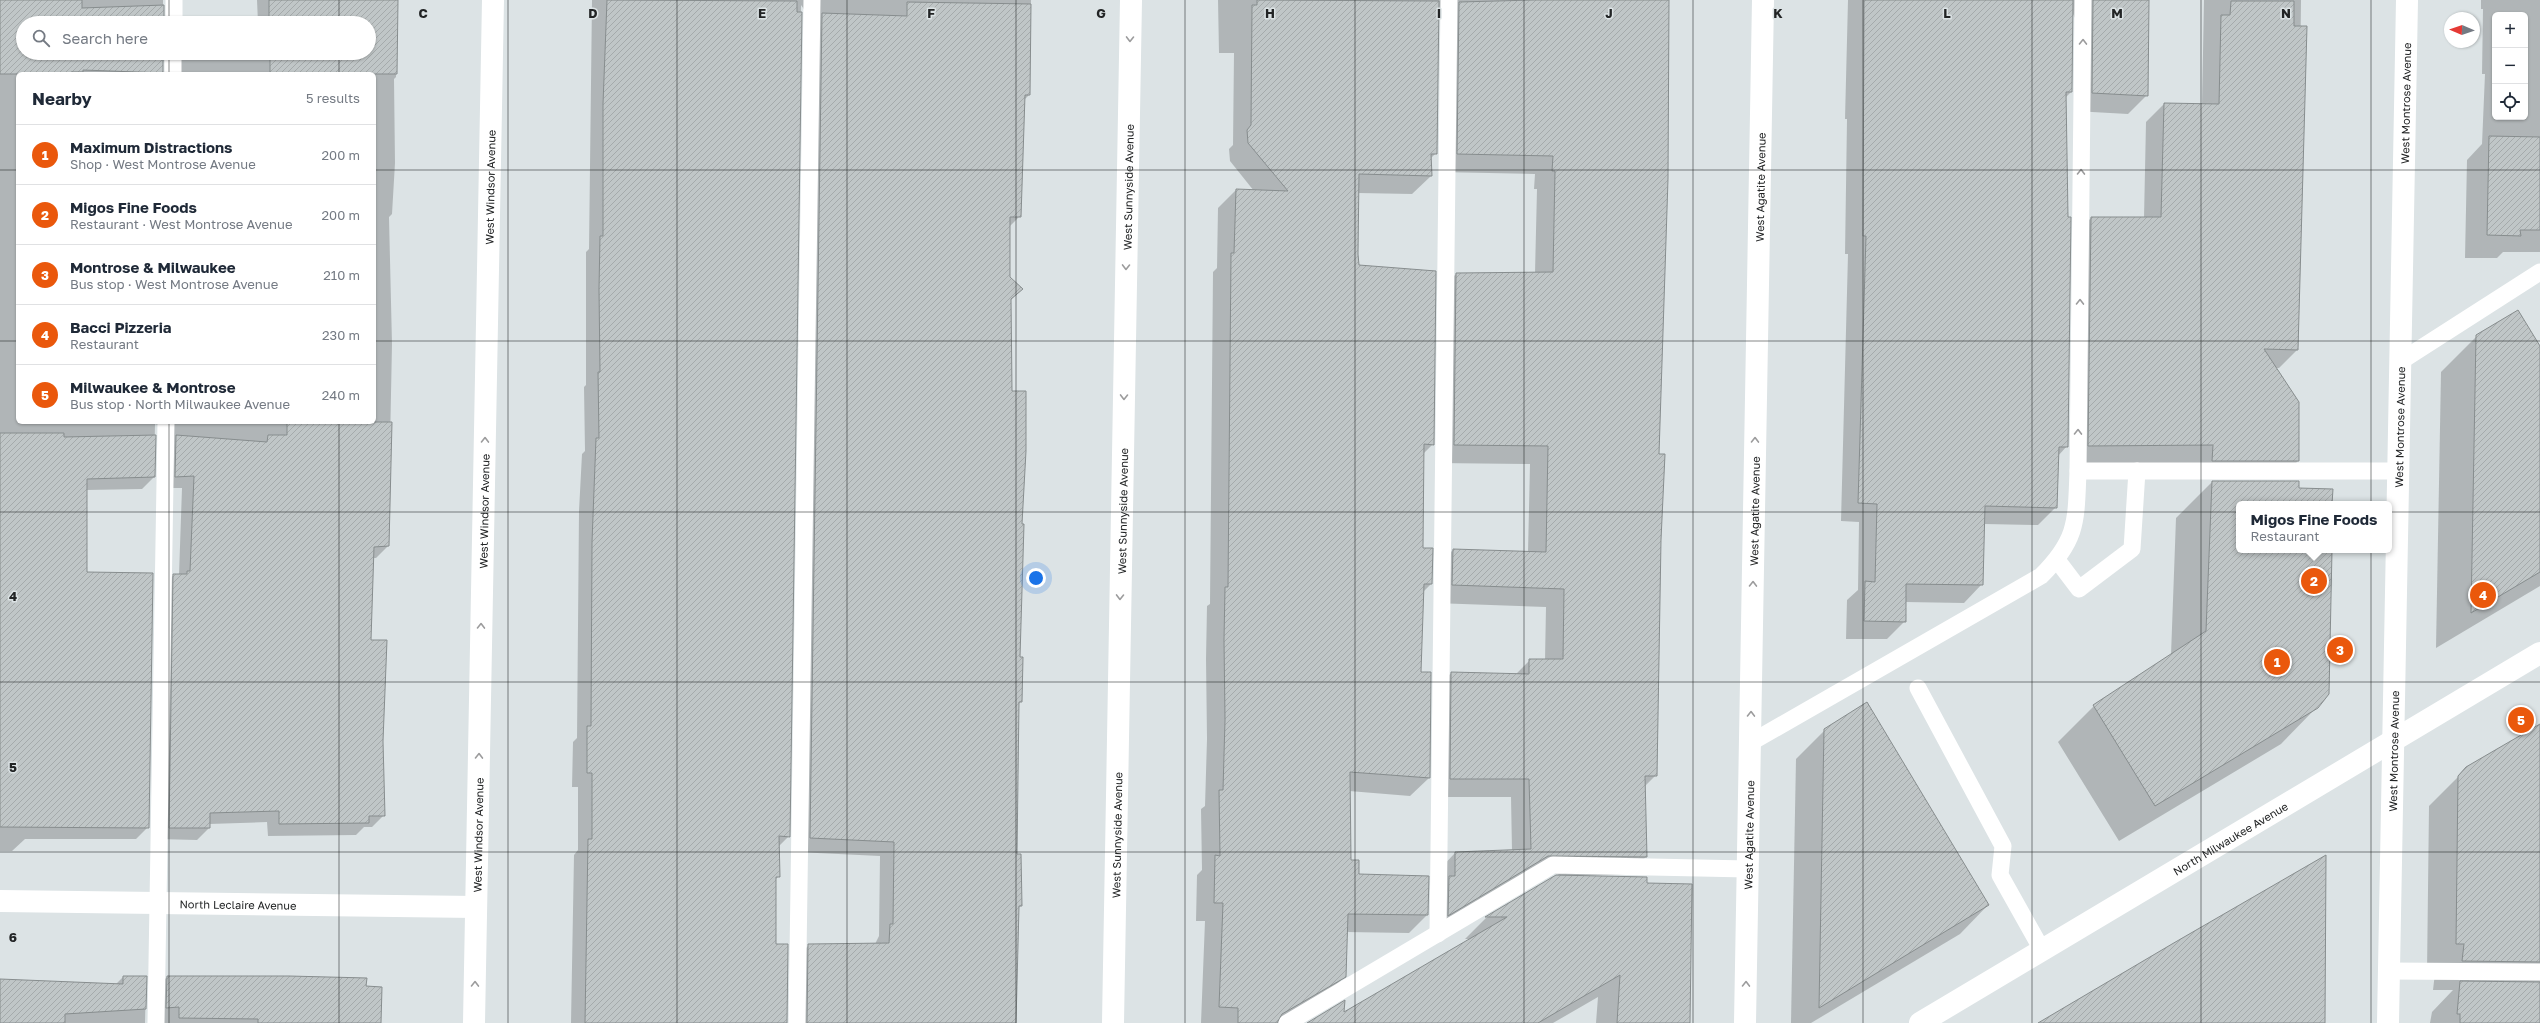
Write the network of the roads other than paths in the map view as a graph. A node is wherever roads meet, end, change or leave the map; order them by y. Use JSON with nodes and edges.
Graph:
{"nodes":[{"id":1,"x":174,"y":0,"type":"edge"},
{"id":2,"x":493,"y":0,"type":"edge"},
{"id":3,"x":812,"y":0,"type":"edge"},
{"id":4,"x":1131,"y":0,"type":"edge"},
{"id":5,"x":1449,"y":0,"type":"edge"},
{"id":6,"x":1763,"y":0,"type":"edge"},
{"id":7,"x":2083,"y":0,"type":"edge"},
{"id":8,"x":2407,"y":0,"type":"edge"},
{"id":9,"x":174,"y":16,"type":"edge"},
{"id":10,"x":173,"y":60,"type":"edge"},
{"id":11,"x":173,"y":72,"type":"edge"},
{"id":12,"x":2540,"y":272,"type":"edge"},
{"id":13,"x":2401,"y":361,"type":"junction"},
{"id":14,"x":166,"y":424,"type":"edge"},
{"id":15,"x":2078,"y":471,"type":"junction"},
{"id":16,"x":2137,"y":471,"type":"junction"},
{"id":17,"x":2399,"y":471,"type":"junction"},
{"id":18,"x":2057,"y":560,"type":"junction"},
{"id":19,"x":2540,"y":653,"type":"edge"},
{"id":20,"x":1918,"y":688,"type":"dead end"},
{"id":21,"x":2394,"y":741,"type":"junction"},
{"id":22,"x":1750,"y":743,"type":"junction"},
{"id":23,"x":1748,"y":869,"type":"junction"},
{"id":24,"x":0,"y":902,"type":"edge"},
{"id":25,"x":158,"y":904,"type":"junction"},
{"id":26,"x":476,"y":907,"type":"junction"},
{"id":27,"x":1438,"y":934,"type":"junction"},
{"id":28,"x":2042,"y":950,"type":"junction"},
{"id":29,"x":2389,"y":971,"type":"junction"},
{"id":30,"x":2540,"y":972,"type":"edge"},
{"id":31,"x":156,"y":1023,"type":"edge"},
{"id":32,"x":474,"y":1023,"type":"edge"},
{"id":33,"x":797,"y":1023,"type":"edge"},
{"id":34,"x":1113,"y":1023,"type":"edge"},
{"id":35,"x":1287,"y":1023,"type":"edge"},
{"id":36,"x":1745,"y":1023,"type":"edge"},
{"id":37,"x":1920,"y":1023,"type":"edge"},
{"id":38,"x":2388,"y":1023,"type":"edge"}],
"edges":[{"from":1,"to":9,"type":"lane"},
{"from":26,"to":2,"type":"street","name":"West Windsor Avenue","one_way":true},
{"from":3,"to":33,"type":"lane"},
{"from":4,"to":34,"type":"street","name":"West Sunnyside Avenue","one_way":true},
{"from":5,"to":27,"type":"lane"},
{"from":22,"to":6,"type":"street","name":"West Agatite Avenue","one_way":true},
{"from":15,"to":7,"type":"lane","one_way":true},
{"from":8,"to":13,"type":"street","name":"West Montrose Avenue"},
{"from":10,"to":11,"type":"lane"},
{"from":12,"to":13,"type":"lane"},
{"from":13,"to":17,"type":"street","name":"West Montrose Avenue"},
{"from":14,"to":25,"type":"lane"},
{"from":15,"to":16,"type":"lane"},
{"from":15,"to":18,"type":"lane"},
{"from":16,"to":17,"type":"lane"},
{"from":16,"to":18,"type":"lane"},
{"from":17,"to":21,"type":"street","name":"West Montrose Avenue"},
{"from":18,"to":22,"type":"lane"},
{"from":19,"to":21,"type":"street","name":"North Milwaukee Avenue"},
{"from":20,"to":28,"type":"lane"},
{"from":21,"to":28,"type":"street","name":"North Milwaukee Avenue"},
{"from":21,"to":29,"type":"street","name":"West Montrose Avenue"},
{"from":22,"to":23,"type":"street","name":"West Agatite Avenue"},
{"from":23,"to":27,"type":"lane"},
{"from":36,"to":23,"type":"street","name":"West Agatite Avenue","one_way":true},
{"from":24,"to":25,"type":"street","name":"North Leclaire Avenue"},
{"from":25,"to":26,"type":"street","name":"North Leclaire Avenue"},
{"from":25,"to":31,"type":"lane"},
{"from":32,"to":26,"type":"street","name":"West Windsor Avenue","one_way":true},
{"from":27,"to":35,"type":"lane"},
{"from":28,"to":37,"type":"street","name":"North Milwaukee Avenue"},
{"from":29,"to":30,"type":"lane"},
{"from":29,"to":38,"type":"street","name":"West Montrose Avenue"}]}
